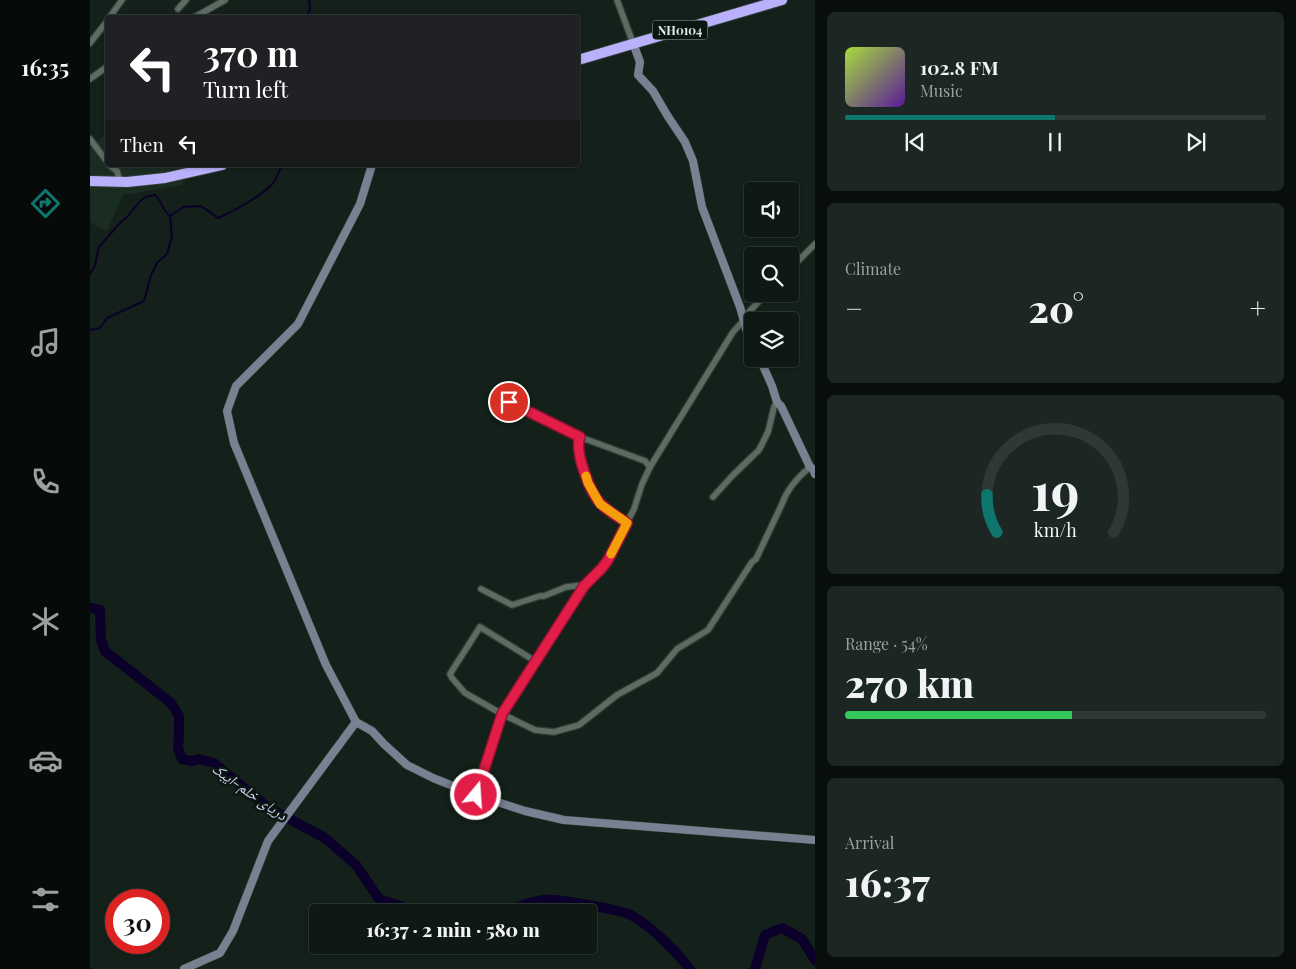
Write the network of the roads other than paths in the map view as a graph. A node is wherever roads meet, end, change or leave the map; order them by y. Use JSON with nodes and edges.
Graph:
{"nodes":[{"id":1,"x":122,"y":0,"type":"edge"},
{"id":2,"x":186,"y":0,"type":"edge"},
{"id":3,"x":225,"y":0,"type":"edge"},
{"id":4,"x":617,"y":0,"type":"edge"},
{"id":5,"x":782,"y":0,"type":"edge"},
{"id":6,"x":178,"y":9,"type":"dead end"},
{"id":7,"x":111,"y":15,"type":"edge"},
{"id":8,"x":198,"y":15,"type":"edge"},
{"id":9,"x":105,"y":23,"type":"edge"},
{"id":10,"x":90,"y":43,"type":"edge"},
{"id":11,"x":633,"y":43,"type":"junction"},
{"id":12,"x":580,"y":59,"type":"edge"},
{"id":13,"x":105,"y":68,"type":"edge"},
{"id":14,"x":90,"y":79,"type":"edge"},
{"id":15,"x":90,"y":139,"type":"edge"},
{"id":16,"x":105,"y":160,"type":"edge"},
{"id":17,"x":112,"y":167,"type":"edge"},
{"id":18,"x":213,"y":167,"type":"edge"},
{"id":19,"x":371,"y":167,"type":"edge"},
{"id":20,"x":90,"y":182,"type":"edge"},
{"id":21,"x":120,"y":182,"type":"junction"},
{"id":22,"x":815,"y":244,"type":"edge"},
{"id":23,"x":799,"y":261,"type":"edge"},
{"id":24,"x":758,"y":302,"type":"edge"},
{"id":25,"x":749,"y":312,"type":"edge"},
{"id":26,"x":744,"y":317,"type":"edge"},
{"id":27,"x":744,"y":321,"type":"edge"},
{"id":28,"x":764,"y":367,"type":"edge"},
{"id":29,"x":509,"y":402,"type":"dead end"},
{"id":30,"x":777,"y":402,"type":"junction"},
{"id":31,"x":580,"y":437,"type":"junction"},
{"id":32,"x":650,"y":467,"type":"junction"},
{"id":33,"x":812,"y":470,"type":"edge"},
{"id":34,"x":713,"y":497,"type":"dead end"},
{"id":35,"x":627,"y":523,"type":"junction"},
{"id":36,"x":584,"y":586,"type":"junction"},
{"id":37,"x":481,"y":589,"type":"dead end"},
{"id":38,"x":535,"y":661,"type":"junction"},
{"id":39,"x":502,"y":714,"type":"junction"},
{"id":40,"x":356,"y":722,"type":"junction"},
{"id":41,"x":476,"y":795,"type":"junction"},
{"id":42,"x":815,"y":840,"type":"edge"},
{"id":43,"x":184,"y":969,"type":"edge"}],
"edges":[{"from":1,"to":7,"type":"street"},
{"from":2,"to":6,"type":"street"},
{"from":3,"to":8,"type":"street"},
{"from":4,"to":11,"type":"street"},
{"from":5,"to":11,"type":"highway","number":"NH0104"},
{"from":9,"to":10,"type":"street"},
{"from":11,"to":12,"type":"highway","number":"NH0104"},
{"from":11,"to":26,"type":"main road"},
{"from":13,"to":14,"type":"street"},
{"from":15,"to":16,"type":"street"},
{"from":17,"to":21,"type":"street"},
{"from":18,"to":21,"type":"highway"},
{"from":19,"to":40,"type":"main road"},
{"from":20,"to":21,"type":"highway"},
{"from":22,"to":23,"type":"street"},
{"from":24,"to":25,"type":"street"},
{"from":27,"to":32,"type":"street"},
{"from":28,"to":30,"type":"main road"},
{"from":29,"to":31,"type":"street"},
{"from":30,"to":33,"type":"main road"},
{"from":30,"to":34,"type":"street"},
{"from":31,"to":32,"type":"street"},
{"from":31,"to":35,"type":"street"},
{"from":32,"to":35,"type":"street"},
{"from":33,"to":39,"type":"street"},
{"from":35,"to":36,"type":"street"},
{"from":36,"to":37,"type":"street"},
{"from":36,"to":38,"type":"street"},
{"from":38,"to":39,"type":"street"},
{"from":38,"to":39,"type":"street"},
{"from":39,"to":41,"type":"street"},
{"from":40,"to":41,"type":"main road"},
{"from":40,"to":43,"type":"main road"},
{"from":41,"to":42,"type":"main road"}]}
